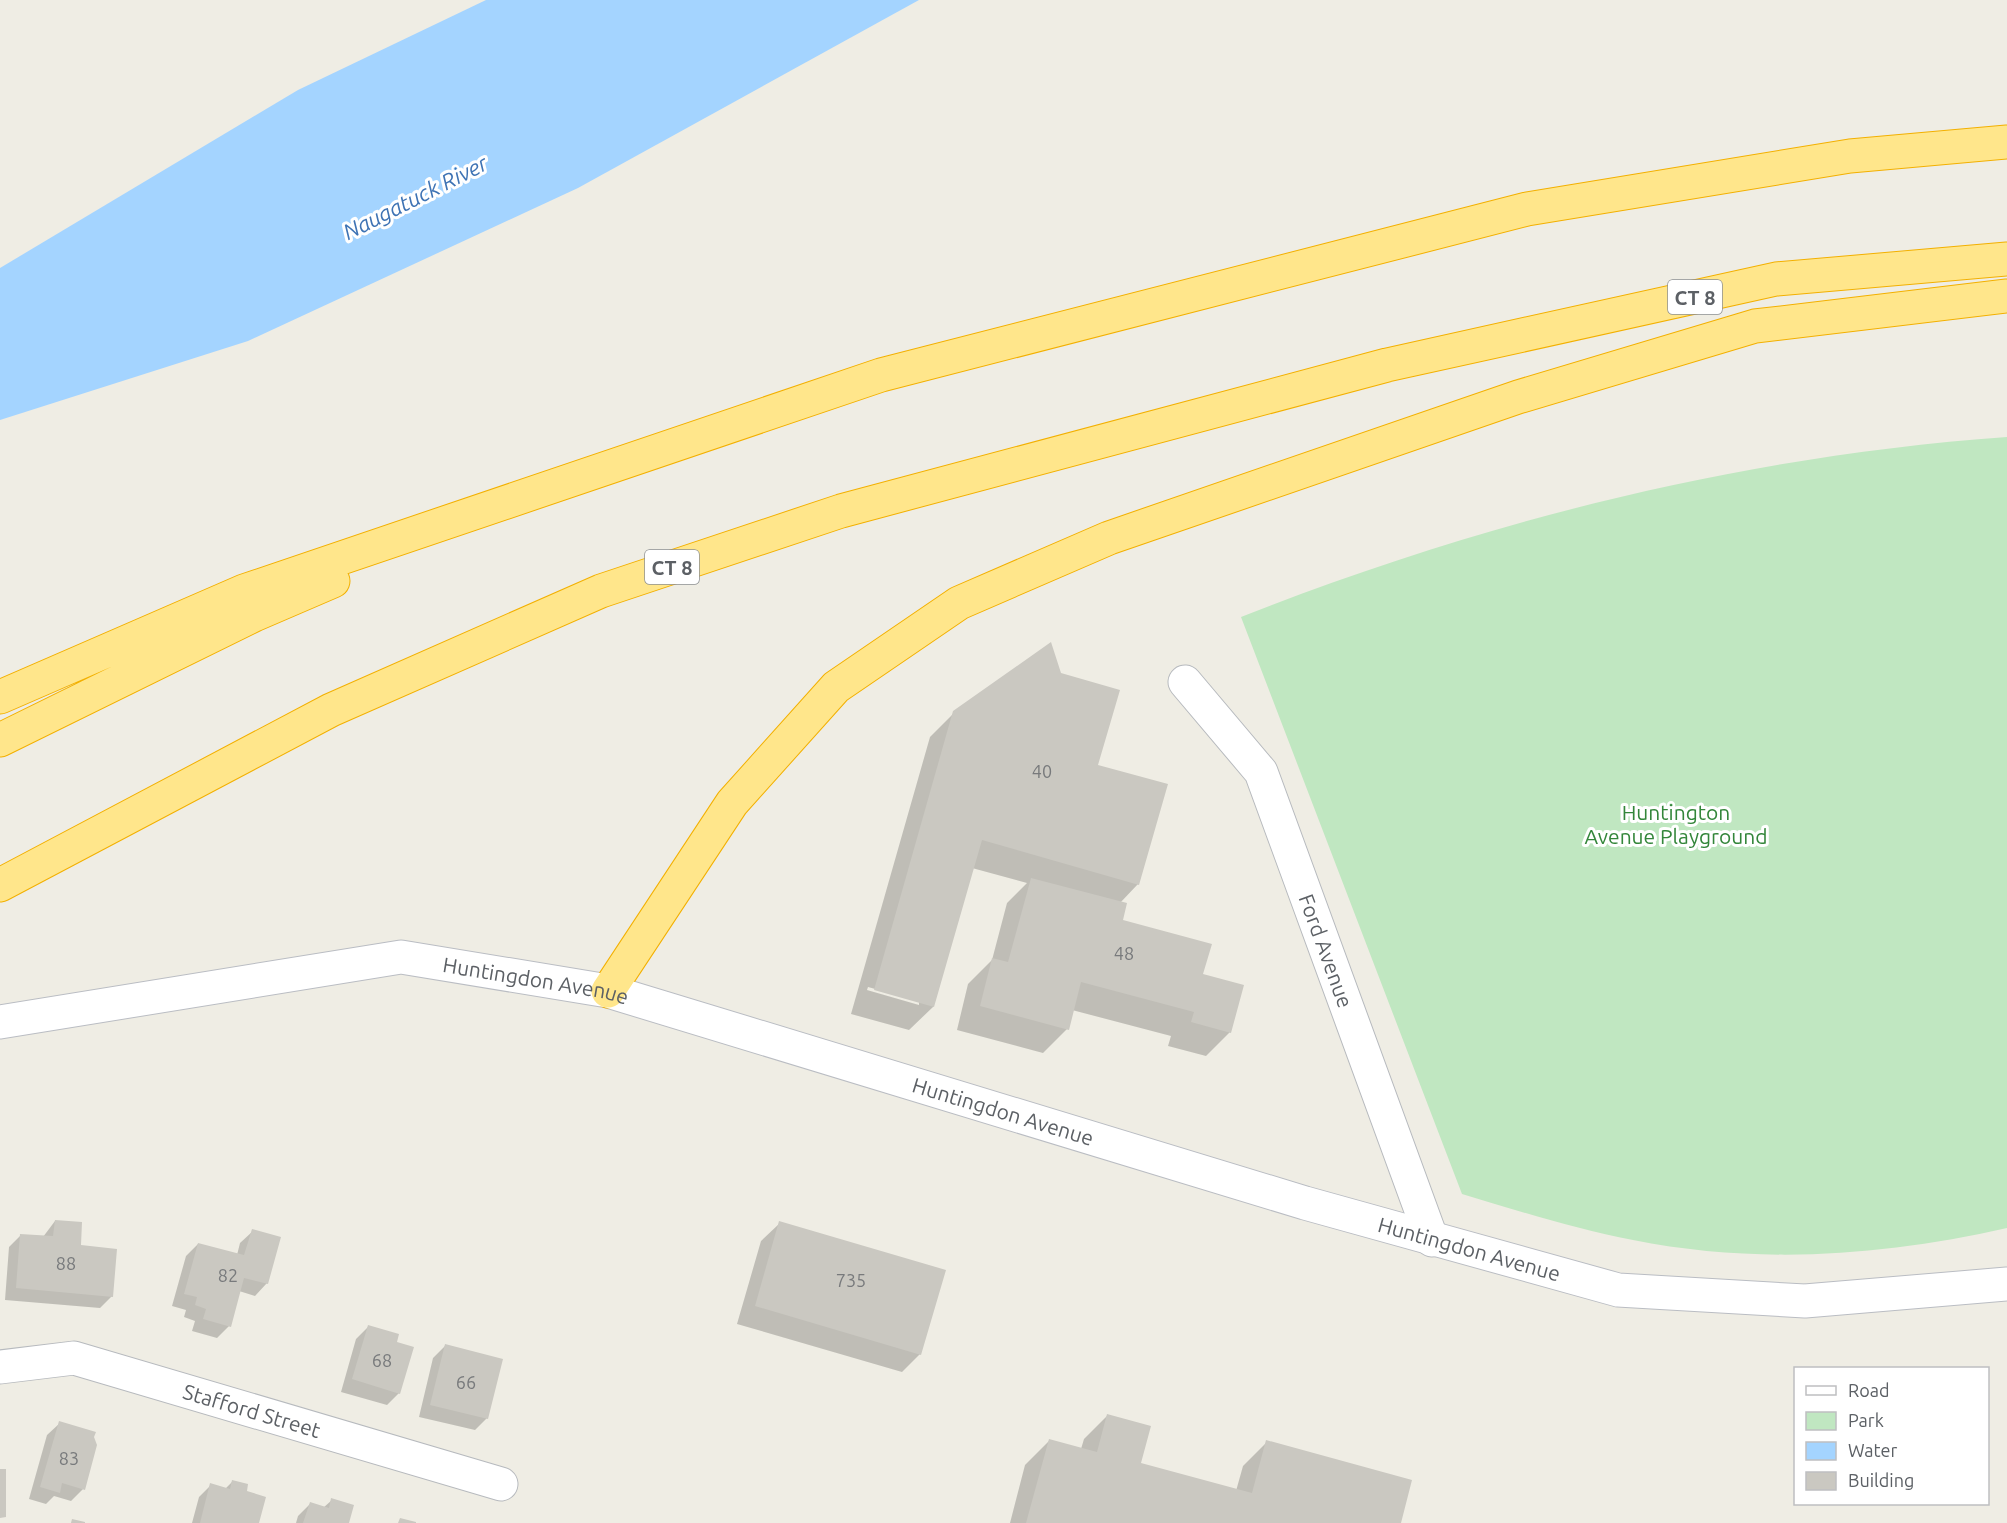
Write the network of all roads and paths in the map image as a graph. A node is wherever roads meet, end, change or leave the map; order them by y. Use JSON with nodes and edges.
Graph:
{"nodes":[{"id":1,"x":2007,"y":142,"type":"edge"},
{"id":2,"x":2007,"y":259,"type":"edge"},
{"id":3,"x":2007,"y":296,"type":"edge"},
{"id":4,"x":552,"y":485,"type":"junction"},
{"id":5,"x":1185,"y":682,"type":"dead end"},
{"id":6,"x":0,"y":697,"type":"edge"},
{"id":7,"x":0,"y":740,"type":"edge"},
{"id":8,"x":0,"y":885,"type":"edge"},
{"id":9,"x":608,"y":991,"type":"junction"},
{"id":10,"x":0,"y":1022,"type":"edge"},
{"id":11,"x":1432,"y":1240,"type":"junction"},
{"id":12,"x":2007,"y":1284,"type":"edge"},
{"id":13,"x":0,"y":1367,"type":"edge"},
{"id":14,"x":501,"y":1484,"type":"dead end"}],
"edges":[{"from":1,"to":4,"type":"highway"},
{"from":2,"to":8,"type":"highway","number":"CT 8"},
{"from":3,"to":9,"type":"highway"},
{"from":4,"to":6,"type":"highway"},
{"from":4,"to":7,"type":"highway"},
{"from":5,"to":11,"type":"main road","name":"Ford Avenue"},
{"from":9,"to":10,"type":"main road","name":"Huntingdon Avenue"},
{"from":9,"to":11,"type":"main road","name":"Huntingdon Avenue"},
{"from":11,"to":12,"type":"main road","name":"Huntingdon Avenue"},
{"from":13,"to":14,"type":"main road","name":"Stafford Street"}]}
